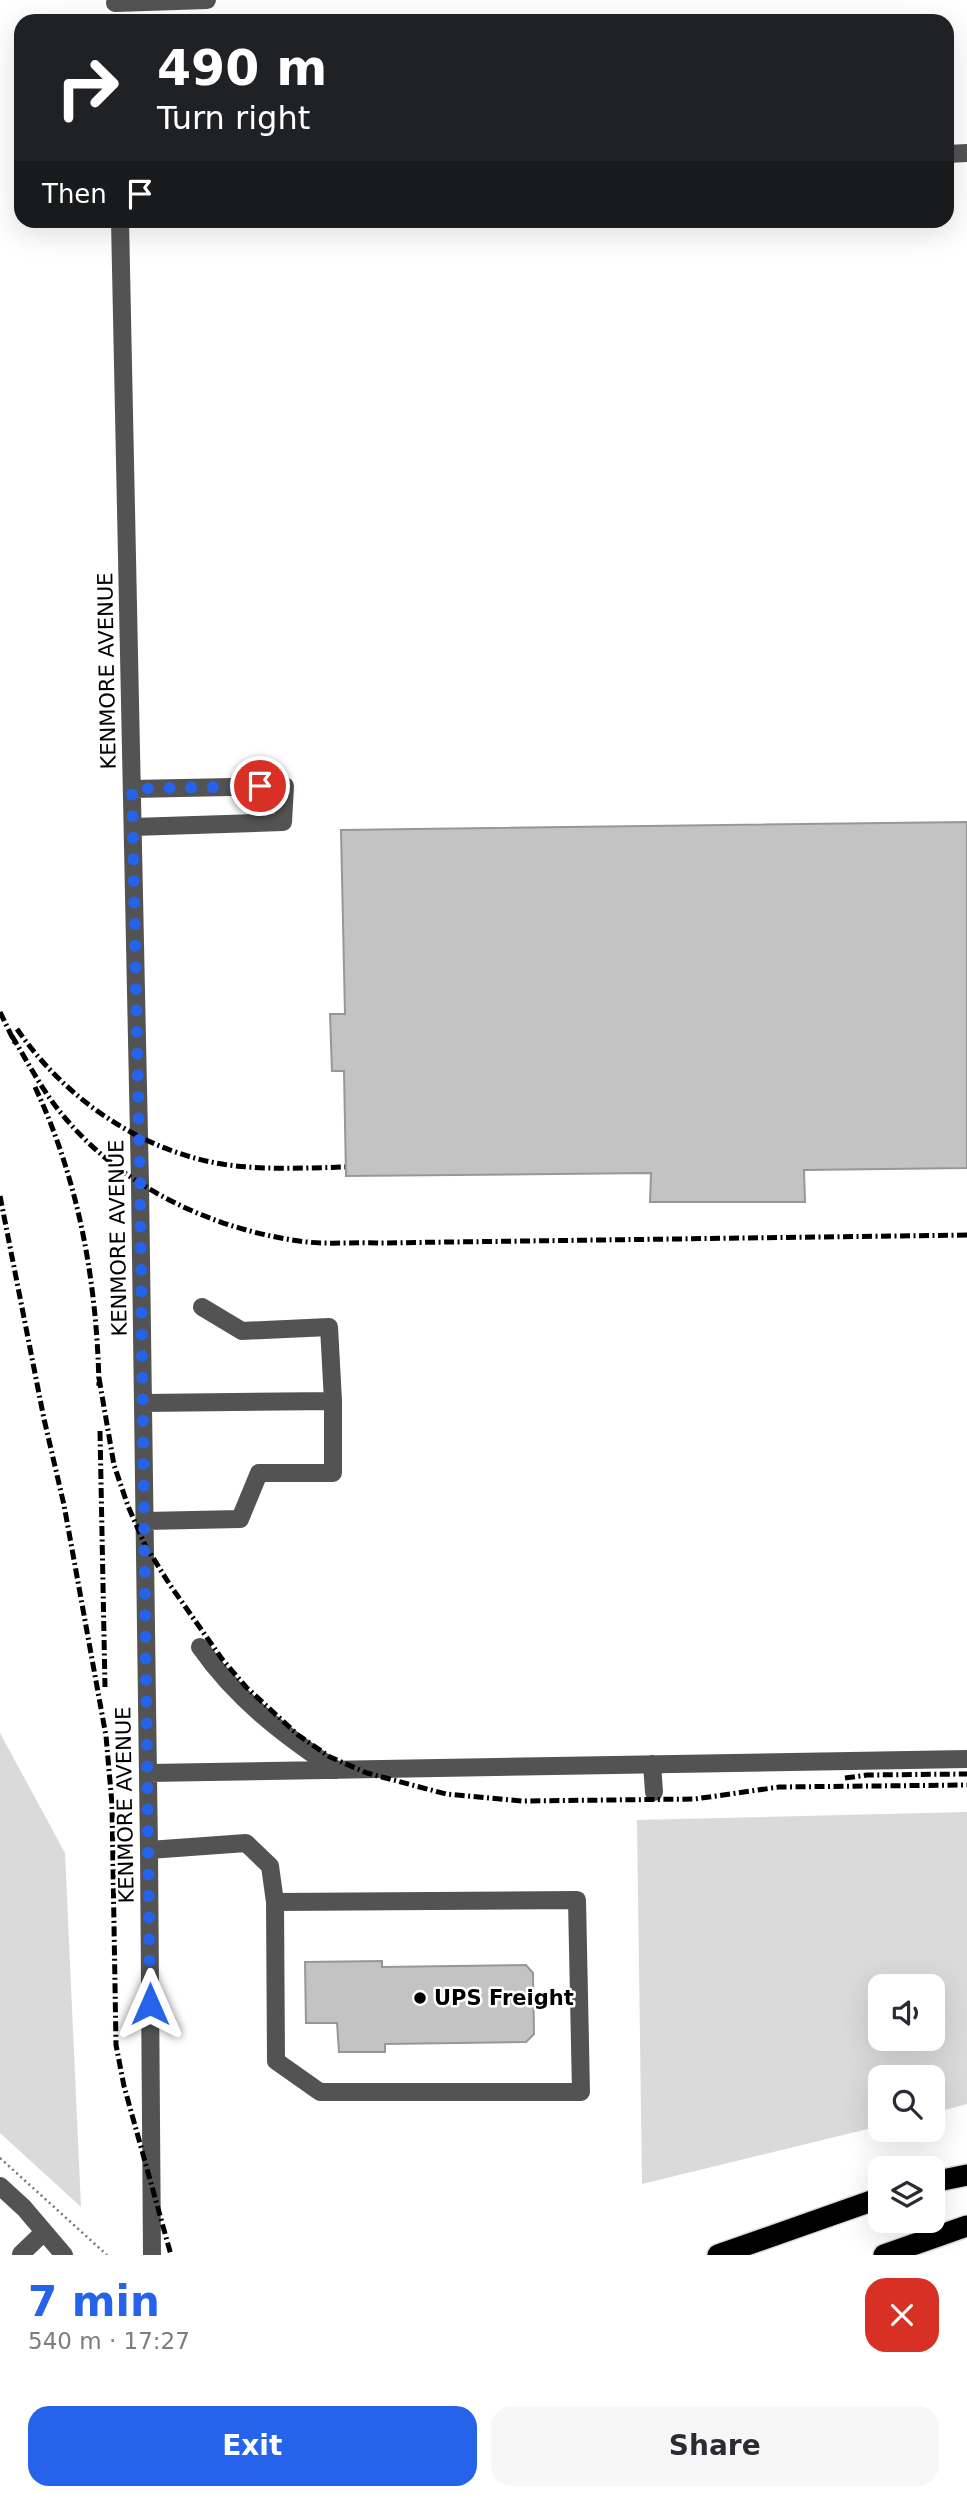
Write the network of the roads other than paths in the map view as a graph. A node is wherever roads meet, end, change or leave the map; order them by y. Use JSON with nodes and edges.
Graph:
{"nodes":[{"id":1,"x":207,"y":0,"type":"edge"},
{"id":2,"x":116,"y":8,"type":"edge"},
{"id":3,"x":120,"y":228,"type":"edge"},
{"id":4,"x":132,"y":789,"type":"junction"},
{"id":5,"x":133,"y":827,"type":"junction"},
{"id":6,"x":202,"y":1307,"type":"dead end"},
{"id":7,"x":333,"y":1401,"type":"junction"},
{"id":8,"x":143,"y":1403,"type":"junction"},
{"id":9,"x":145,"y":1521,"type":"junction"},
{"id":10,"x":200,"y":1647,"type":"dead end"},
{"id":11,"x":967,"y":1759,"type":"edge"},
{"id":12,"x":652,"y":1764,"type":"junction"},
{"id":13,"x":336,"y":1770,"type":"junction"},
{"id":14,"x":148,"y":1773,"type":"junction"},
{"id":15,"x":654,"y":1792,"type":"dead end"},
{"id":16,"x":149,"y":1850,"type":"junction"},
{"id":17,"x":275,"y":1902,"type":"junction"},
{"id":18,"x":967,"y":2175,"type":"edge"},
{"id":19,"x":945,"y":2180,"type":"edge"},
{"id":20,"x":0,"y":2186,"type":"edge"},
{"id":21,"x":868,"y":2202,"type":"edge"},
{"id":22,"x":967,"y":2226,"type":"edge"},
{"id":23,"x":44,"y":2232,"type":"junction"},
{"id":24,"x":21,"y":2254,"type":"edge"},
{"id":25,"x":64,"y":2255,"type":"edge"},
{"id":26,"x":152,"y":2255,"type":"edge"},
{"id":27,"x":718,"y":2255,"type":"edge"},
{"id":28,"x":884,"y":2255,"type":"edge"}],
"edges":[{"from":1,"to":2,"type":"street"},
{"from":3,"to":4,"type":"street","name":"KENMORE AVENUE"},
{"from":4,"to":5,"type":"street","name":"KENMORE AVENUE"},
{"from":4,"to":5,"type":"street"},
{"from":5,"to":8,"type":"street","name":"KENMORE AVENUE"},
{"from":6,"to":7,"type":"street"},
{"from":7,"to":8,"type":"street"},
{"from":7,"to":9,"type":"street"},
{"from":8,"to":9,"type":"street","name":"KENMORE AVENUE"},
{"from":9,"to":14,"type":"street","name":"KENMORE AVENUE"},
{"from":10,"to":13,"type":"street"},
{"from":11,"to":12,"type":"street"},
{"from":12,"to":13,"type":"street"},
{"from":12,"to":15,"type":"street"},
{"from":13,"to":14,"type":"street"},
{"from":14,"to":16,"type":"street","name":"KENMORE AVENUE"},
{"from":16,"to":17,"type":"street"},
{"from":16,"to":26,"type":"street","name":"KENMORE AVENUE"},
{"from":17,"to":17,"type":"street"},
{"from":18,"to":19,"type":"highway"},
{"from":20,"to":23,"type":"street"},
{"from":21,"to":27,"type":"highway"},
{"from":22,"to":28,"type":"highway"},
{"from":23,"to":24,"type":"street"},
{"from":23,"to":25,"type":"street"}]}
